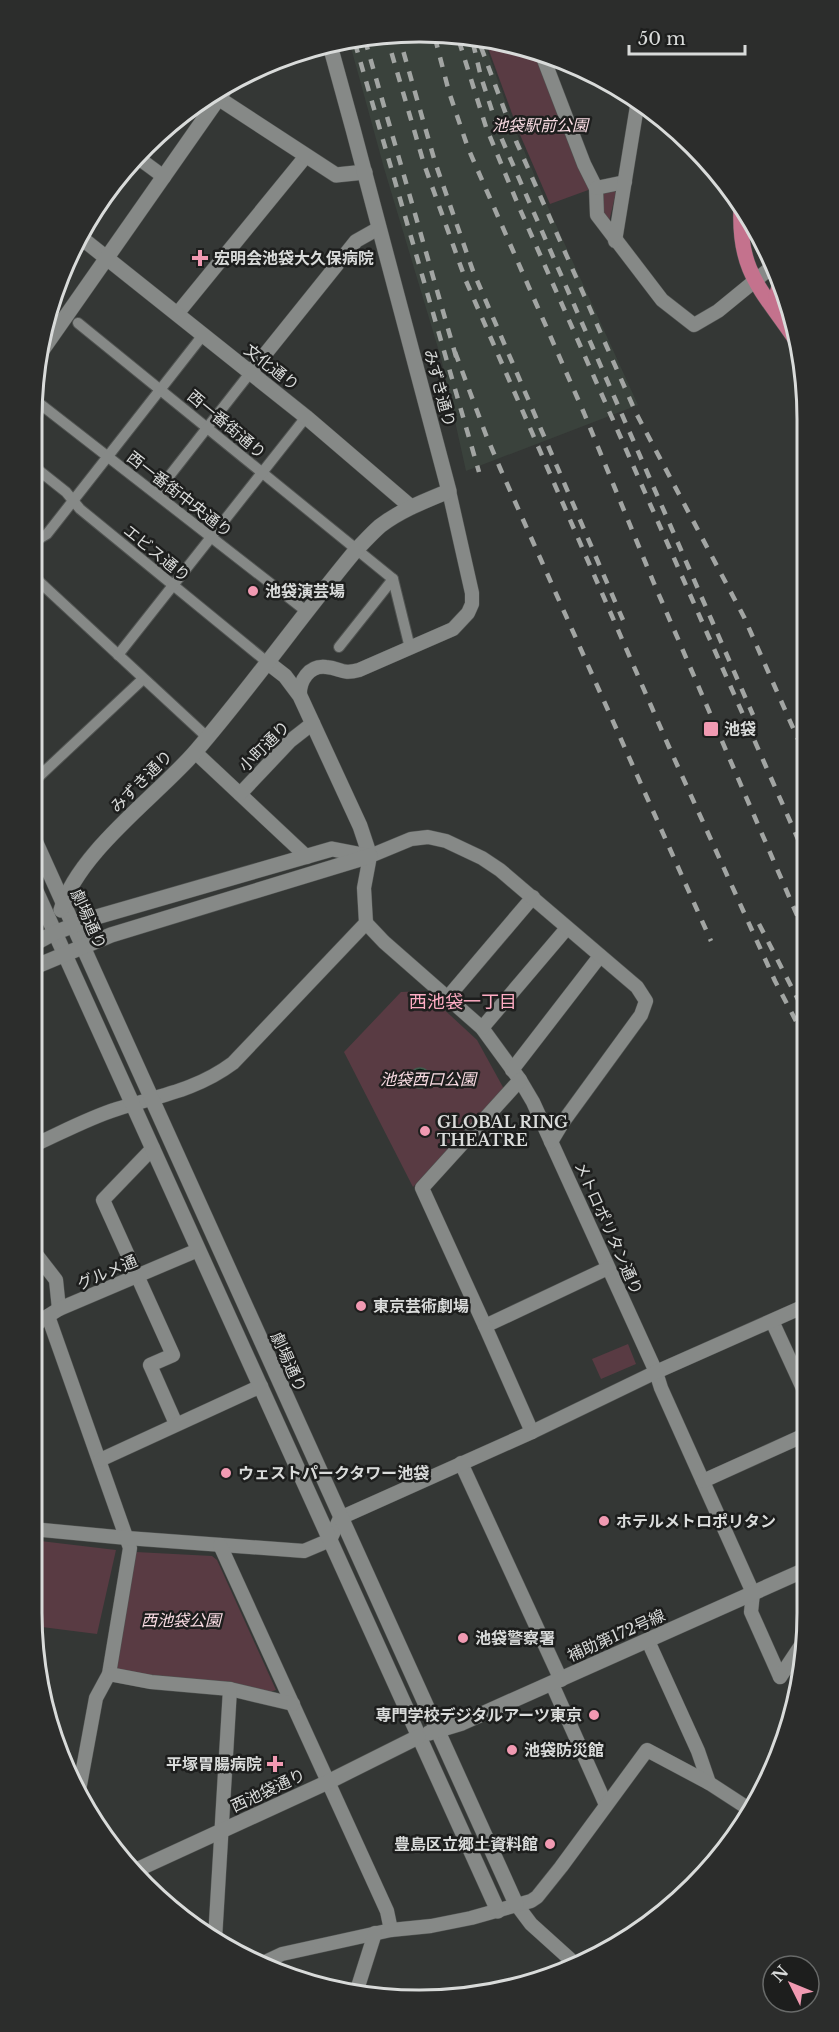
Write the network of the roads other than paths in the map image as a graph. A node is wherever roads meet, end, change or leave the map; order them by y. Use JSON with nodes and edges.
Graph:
{"nodes":[{"id":1,"x":332,"y":53,"type":"edge"},
{"id":2,"x":546,"y":64,"type":"edge"},
{"id":3,"x":224,"y":98,"type":"edge"},
{"id":4,"x":214,"y":103,"type":"edge"},
{"id":5,"x":636,"y":111,"type":"edge"},
{"id":6,"x":306,"y":156,"type":"junction"},
{"id":7,"x":144,"y":162,"type":"edge"},
{"id":8,"x":365,"y":172,"type":"junction"},
{"id":9,"x":164,"y":177,"type":"junction"},
{"id":10,"x":625,"y":182,"type":"junction"},
{"id":11,"x":596,"y":188,"type":"junction"},
{"id":12,"x":741,"y":224,"type":"edge"},
{"id":13,"x":379,"y":228,"type":"junction"},
{"id":14,"x":615,"y":240,"type":"junction"},
{"id":15,"x":87,"y":242,"type":"edge"},
{"id":16,"x":108,"y":258,"type":"junction"},
{"id":17,"x":766,"y":271,"type":"edge"},
{"id":18,"x":754,"y":281,"type":"junction"},
{"id":19,"x":776,"y":296,"type":"edge"},
{"id":20,"x":177,"y":314,"type":"junction"},
{"id":21,"x":779,"y":316,"type":"junction"},
{"id":22,"x":78,"y":323,"type":"dead end"},
{"id":23,"x":784,"y":324,"type":"edge"},
{"id":24,"x":54,"y":327,"type":"edge"},
{"id":25,"x":203,"y":335,"type":"junction"},
{"id":26,"x":250,"y":373,"type":"junction"},
{"id":27,"x":160,"y":389,"type":"junction"},
{"id":28,"x":43,"y":406,"type":"edge"},
{"id":29,"x":306,"y":417,"type":"junction"},
{"id":30,"x":208,"y":428,"type":"junction"},
{"id":31,"x":108,"y":456,"type":"junction"},
{"id":32,"x":42,"y":473,"type":"edge"},
{"id":33,"x":262,"y":473,"type":"junction"},
{"id":34,"x":449,"y":491,"type":"junction"},
{"id":35,"x":156,"y":493,"type":"junction"},
{"id":36,"x":73,"y":500,"type":"junction"},
{"id":37,"x":411,"y":507,"type":"junction"},
{"id":38,"x":42,"y":537,"type":"edge"},
{"id":39,"x":212,"y":538,"type":"junction"},
{"id":40,"x":356,"y":550,"type":"junction"},
{"id":41,"x":393,"y":579,"type":"junction"},
{"id":42,"x":42,"y":584,"type":"edge"},
{"id":43,"x":174,"y":586,"type":"junction"},
{"id":44,"x":306,"y":611,"type":"junction"},
{"id":45,"x":339,"y":647,"type":"dead end"},
{"id":46,"x":410,"y":648,"type":"junction"},
{"id":47,"x":118,"y":655,"type":"junction"},
{"id":48,"x":267,"y":662,"type":"junction"},
{"id":49,"x":143,"y":679,"type":"junction"},
{"id":50,"x":300,"y":696,"type":"junction"},
{"id":51,"x":313,"y":723,"type":"junction"},
{"id":52,"x":207,"y":737,"type":"junction"},
{"id":53,"x":195,"y":752,"type":"junction"},
{"id":54,"x":42,"y":774,"type":"edge"},
{"id":55,"x":240,"y":794,"type":"junction"},
{"id":56,"x":370,"y":856,"type":"junction"},
{"id":57,"x":42,"y":857,"type":"edge"},
{"id":58,"x":307,"y":857,"type":"junction"},
{"id":59,"x":533,"y":897,"type":"junction"},
{"id":60,"x":63,"y":904,"type":"junction"},
{"id":61,"x":42,"y":905,"type":"edge"},
{"id":62,"x":366,"y":923,"type":"junction"},
{"id":63,"x":73,"y":926,"type":"junction"},
{"id":64,"x":567,"y":928,"type":"junction"},
{"id":65,"x":54,"y":933,"type":"junction"},
{"id":66,"x":42,"y":940,"type":"edge"},
{"id":67,"x":82,"y":946,"type":"junction"},
{"id":68,"x":64,"y":954,"type":"junction"},
{"id":69,"x":600,"y":956,"type":"junction"},
{"id":70,"x":42,"y":964,"type":"edge"},
{"id":71,"x":448,"y":997,"type":"junction"},
{"id":72,"x":482,"y":1028,"type":"junction"},
{"id":73,"x":516,"y":1075,"type":"junction"},
{"id":74,"x":151,"y":1100,"type":"junction"},
{"id":75,"x":133,"y":1104,"type":"junction"},
{"id":76,"x":42,"y":1141,"type":"edge"},
{"id":77,"x":551,"y":1142,"type":"junction"},
{"id":78,"x":153,"y":1148,"type":"junction"},
{"id":79,"x":198,"y":1250,"type":"junction"},
{"id":80,"x":42,"y":1262,"type":"edge"},
{"id":81,"x":608,"y":1268,"type":"junction"},
{"id":82,"x":138,"y":1276,"type":"junction"},
{"id":83,"x":797,"y":1310,"type":"edge"},
{"id":84,"x":54,"y":1313,"type":"junction"},
{"id":85,"x":772,"y":1321,"type":"junction"},
{"id":86,"x":42,"y":1322,"type":"edge"},
{"id":87,"x":485,"y":1326,"type":"junction"},
{"id":88,"x":656,"y":1372,"type":"junction"},
{"id":89,"x":797,"y":1375,"type":"edge"},
{"id":90,"x":261,"y":1386,"type":"junction"},
{"id":91,"x":176,"y":1424,"type":"junction"},
{"id":92,"x":532,"y":1432,"type":"junction"},
{"id":93,"x":797,"y":1439,"type":"edge"},
{"id":94,"x":100,"y":1460,"type":"junction"},
{"id":95,"x":461,"y":1463,"type":"junction"},
{"id":96,"x":703,"y":1481,"type":"junction"},
{"id":97,"x":340,"y":1518,"type":"junction"},
{"id":98,"x":42,"y":1530,"type":"edge"},
{"id":99,"x":127,"y":1538,"type":"junction"},
{"id":100,"x":330,"y":1540,"type":"junction"},
{"id":101,"x":220,"y":1545,"type":"junction"},
{"id":102,"x":797,"y":1573,"type":"edge"},
{"id":103,"x":753,"y":1593,"type":"junction"},
{"id":104,"x":648,"y":1641,"type":"junction"},
{"id":105,"x":795,"y":1655,"type":"edge"},
{"id":106,"x":109,"y":1674,"type":"junction"},
{"id":107,"x":556,"y":1682,"type":"junction"},
{"id":108,"x":230,"y":1689,"type":"junction"},
{"id":109,"x":293,"y":1704,"type":"junction"},
{"id":110,"x":438,"y":1731,"type":"junction"},
{"id":111,"x":418,"y":1737,"type":"junction"},
{"id":112,"x":81,"y":1779,"type":"edge"},
{"id":113,"x":327,"y":1782,"type":"junction"},
{"id":114,"x":710,"y":1783,"type":"junction"},
{"id":115,"x":606,"y":1805,"type":"junction"},
{"id":116,"x":743,"y":1805,"type":"edge"},
{"id":117,"x":221,"y":1832,"type":"junction"},
{"id":118,"x":142,"y":1867,"type":"edge"},
{"id":119,"x":516,"y":1904,"type":"junction"},
{"id":120,"x":498,"y":1911,"type":"junction"},
{"id":121,"x":215,"y":1929,"type":"edge"},
{"id":122,"x":391,"y":1930,"type":"junction"},
{"id":123,"x":375,"y":1933,"type":"junction"},
{"id":124,"x":271,"y":1959,"type":"edge"},
{"id":125,"x":569,"y":1959,"type":"edge"},
{"id":126,"x":359,"y":1985,"type":"edge"}],
"edges":[{"from":1,"to":8,"type":"street","name":"みずき通り"},
{"from":2,"to":11,"type":"street"},
{"from":3,"to":6,"type":"street"},
{"from":4,"to":9,"type":"street"},
{"from":5,"to":10,"type":"street"},
{"from":6,"to":8,"type":"street"},
{"from":6,"to":20,"type":"street"},
{"from":7,"to":9,"type":"street"},
{"from":8,"to":13,"type":"street","name":"みずき通り"},
{"from":9,"to":16,"type":"street"},
{"from":10,"to":11,"type":"street"},
{"from":10,"to":14,"type":"street"},
{"from":11,"to":14,"type":"street"},
{"from":12,"to":18,"type":"main road"},
{"from":13,"to":26,"type":"street"},
{"from":13,"to":34,"type":"street","name":"みずき通り"},
{"from":14,"to":18,"type":"street"},
{"from":15,"to":16,"type":"street","name":"文化通り"},
{"from":16,"to":20,"type":"street","name":"文化通り"},
{"from":16,"to":24,"type":"street"},
{"from":17,"to":18,"type":"street"},
{"from":18,"to":21,"type":"main road"},
{"from":19,"to":21,"type":"main road"},
{"from":20,"to":25,"type":"street","name":"文化通り"},
{"from":21,"to":23,"type":"main road"},
{"from":22,"to":27,"type":"street","name":"西一番街通り"},
{"from":25,"to":26,"type":"street","name":"文化通り"},
{"from":25,"to":27,"type":"street"},
{"from":26,"to":29,"type":"street","name":"文化通り"},
{"from":26,"to":30,"type":"street"},
{"from":27,"to":30,"type":"street","name":"西一番街通り"},
{"from":27,"to":31,"type":"street"},
{"from":28,"to":31,"type":"street","name":"西一番街中央通り"},
{"from":29,"to":33,"type":"street"},
{"from":29,"to":37,"type":"street","name":"文化通り"},
{"from":30,"to":33,"type":"street","name":"西一番街通り"},
{"from":30,"to":35,"type":"street"},
{"from":31,"to":35,"type":"street","name":"西一番街中央通り"},
{"from":31,"to":36,"type":"street"},
{"from":32,"to":36,"type":"street","name":"エビス通り"},
{"from":33,"to":39,"type":"street"},
{"from":33,"to":40,"type":"street","name":"西一番街通り"},
{"from":34,"to":37,"type":"street","name":"みずき通り"},
{"from":34,"to":46,"type":"street"},
{"from":35,"to":39,"type":"street","name":"西一番街中央通り"},
{"from":36,"to":38,"type":"street"},
{"from":36,"to":43,"type":"street","name":"エビス通り"},
{"from":37,"to":40,"type":"street","name":"みずき通り"},
{"from":39,"to":43,"type":"street"},
{"from":39,"to":44,"type":"street","name":"西一番街中央通り"},
{"from":40,"to":41,"type":"street","name":"西一番街通り"},
{"from":40,"to":44,"type":"street","name":"みずき通り"},
{"from":41,"to":45,"type":"street"},
{"from":41,"to":46,"type":"street"},
{"from":42,"to":47,"type":"street"},
{"from":43,"to":47,"type":"street"},
{"from":43,"to":48,"type":"street","name":"エビス通り"},
{"from":44,"to":48,"type":"street","name":"みずき通り"},
{"from":46,"to":50,"type":"street"},
{"from":47,"to":49,"type":"street"},
{"from":48,"to":50,"type":"street"},
{"from":48,"to":52,"type":"street","name":"みずき通り"},
{"from":49,"to":52,"type":"street"},
{"from":49,"to":54,"type":"street"},
{"from":50,"to":51,"type":"street"},
{"from":51,"to":55,"type":"street","name":"小町通り"},
{"from":51,"to":56,"type":"street"},
{"from":52,"to":53,"type":"street","name":"みずき通り"},
{"from":53,"to":55,"type":"street","name":"小町通り"},
{"from":53,"to":60,"type":"street","name":"みずき通り"},
{"from":55,"to":58,"type":"street","name":"小町通り"},
{"from":56,"to":58,"type":"street"},
{"from":56,"to":59,"type":"street"},
{"from":56,"to":62,"type":"street"},
{"from":56,"to":67,"type":"street"},
{"from":57,"to":60,"type":"street","name":"劇場通り"},
{"from":58,"to":63,"type":"street"},
{"from":59,"to":64,"type":"street"},
{"from":59,"to":71,"type":"street"},
{"from":60,"to":63,"type":"street","name":"劇場通り"},
{"from":60,"to":65,"type":"street","name":"みずき通り"},
{"from":61,"to":65,"type":"street"},
{"from":62,"to":71,"type":"street","name":"メトロポリタン通り"},
{"from":62,"to":74,"type":"street"},
{"from":63,"to":65,"type":"street"},
{"from":63,"to":67,"type":"street","name":"劇場通り"},
{"from":64,"to":69,"type":"street"},
{"from":64,"to":72,"type":"street"},
{"from":65,"to":66,"type":"street"},
{"from":65,"to":68,"type":"street"},
{"from":67,"to":68,"type":"street"},
{"from":67,"to":74,"type":"street","name":"劇場通り"},
{"from":68,"to":70,"type":"street"},
{"from":68,"to":75,"type":"street"},
{"from":69,"to":73,"type":"street"},
{"from":69,"to":77,"type":"street"},
{"from":71,"to":72,"type":"street","name":"メトロポリタン通り"},
{"from":72,"to":73,"type":"street","name":"メトロポリタン通り"},
{"from":73,"to":77,"type":"street","name":"メトロポリタン通り"},
{"from":73,"to":87,"type":"street"},
{"from":74,"to":75,"type":"street"},
{"from":74,"to":97,"type":"street","name":"劇場通り"},
{"from":75,"to":76,"type":"street"},
{"from":75,"to":78,"type":"street"},
{"from":77,"to":81,"type":"street","name":"メトロポリタン通り"},
{"from":78,"to":79,"type":"street"},
{"from":78,"to":82,"type":"street"},
{"from":79,"to":82,"type":"street","name":"グルメ通"},
{"from":79,"to":90,"type":"street"},
{"from":80,"to":84,"type":"street"},
{"from":81,"to":87,"type":"street"},
{"from":81,"to":88,"type":"street","name":"メトロポリタン通り"},
{"from":82,"to":84,"type":"street","name":"グルメ通"},
{"from":82,"to":91,"type":"street"},
{"from":83,"to":85,"type":"street"},
{"from":84,"to":86,"type":"street","name":"グルメ通"},
{"from":84,"to":94,"type":"street"},
{"from":85,"to":88,"type":"street"},
{"from":85,"to":89,"type":"street"},
{"from":87,"to":92,"type":"street"},
{"from":88,"to":92,"type":"street"},
{"from":88,"to":96,"type":"street","name":"メトロポリタン通り"},
{"from":90,"to":91,"type":"street"},
{"from":90,"to":100,"type":"street"},
{"from":91,"to":94,"type":"street"},
{"from":92,"to":95,"type":"street"},
{"from":93,"to":96,"type":"street"},
{"from":94,"to":99,"type":"street"},
{"from":95,"to":97,"type":"street"},
{"from":95,"to":107,"type":"street"},
{"from":96,"to":103,"type":"street","name":"メトロポリタン通り"},
{"from":97,"to":100,"type":"street"},
{"from":97,"to":110,"type":"street","name":"劇場通り"},
{"from":98,"to":99,"type":"street"},
{"from":99,"to":101,"type":"street"},
{"from":99,"to":106,"type":"street"},
{"from":100,"to":101,"type":"street"},
{"from":100,"to":111,"type":"street"},
{"from":101,"to":109,"type":"street"},
{"from":102,"to":103,"type":"street","name":"補助第172号線"},
{"from":103,"to":104,"type":"street","name":"補助第172号線"},
{"from":103,"to":105,"type":"street","name":"メトロポリタン通り"},
{"from":104,"to":107,"type":"street","name":"補助第172号線"},
{"from":104,"to":114,"type":"street"},
{"from":106,"to":108,"type":"street"},
{"from":106,"to":112,"type":"street"},
{"from":107,"to":110,"type":"street","name":"補助第172号線"},
{"from":107,"to":115,"type":"street"},
{"from":108,"to":109,"type":"street"},
{"from":108,"to":117,"type":"street"},
{"from":109,"to":113,"type":"street"},
{"from":110,"to":111,"type":"street","name":"西池袋通り"},
{"from":110,"to":119,"type":"street","name":"劇場通り"},
{"from":111,"to":113,"type":"street","name":"西池袋通り"},
{"from":111,"to":120,"type":"street"},
{"from":113,"to":117,"type":"street","name":"西池袋通り"},
{"from":113,"to":122,"type":"street"},
{"from":114,"to":115,"type":"street"},
{"from":114,"to":116,"type":"street"},
{"from":115,"to":119,"type":"street"},
{"from":117,"to":118,"type":"street","name":"西池袋通り"},
{"from":117,"to":121,"type":"street"},
{"from":119,"to":120,"type":"street"},
{"from":119,"to":125,"type":"street"},
{"from":120,"to":122,"type":"street"},
{"from":122,"to":123,"type":"street"},
{"from":123,"to":124,"type":"street"},
{"from":123,"to":126,"type":"street"}]}
